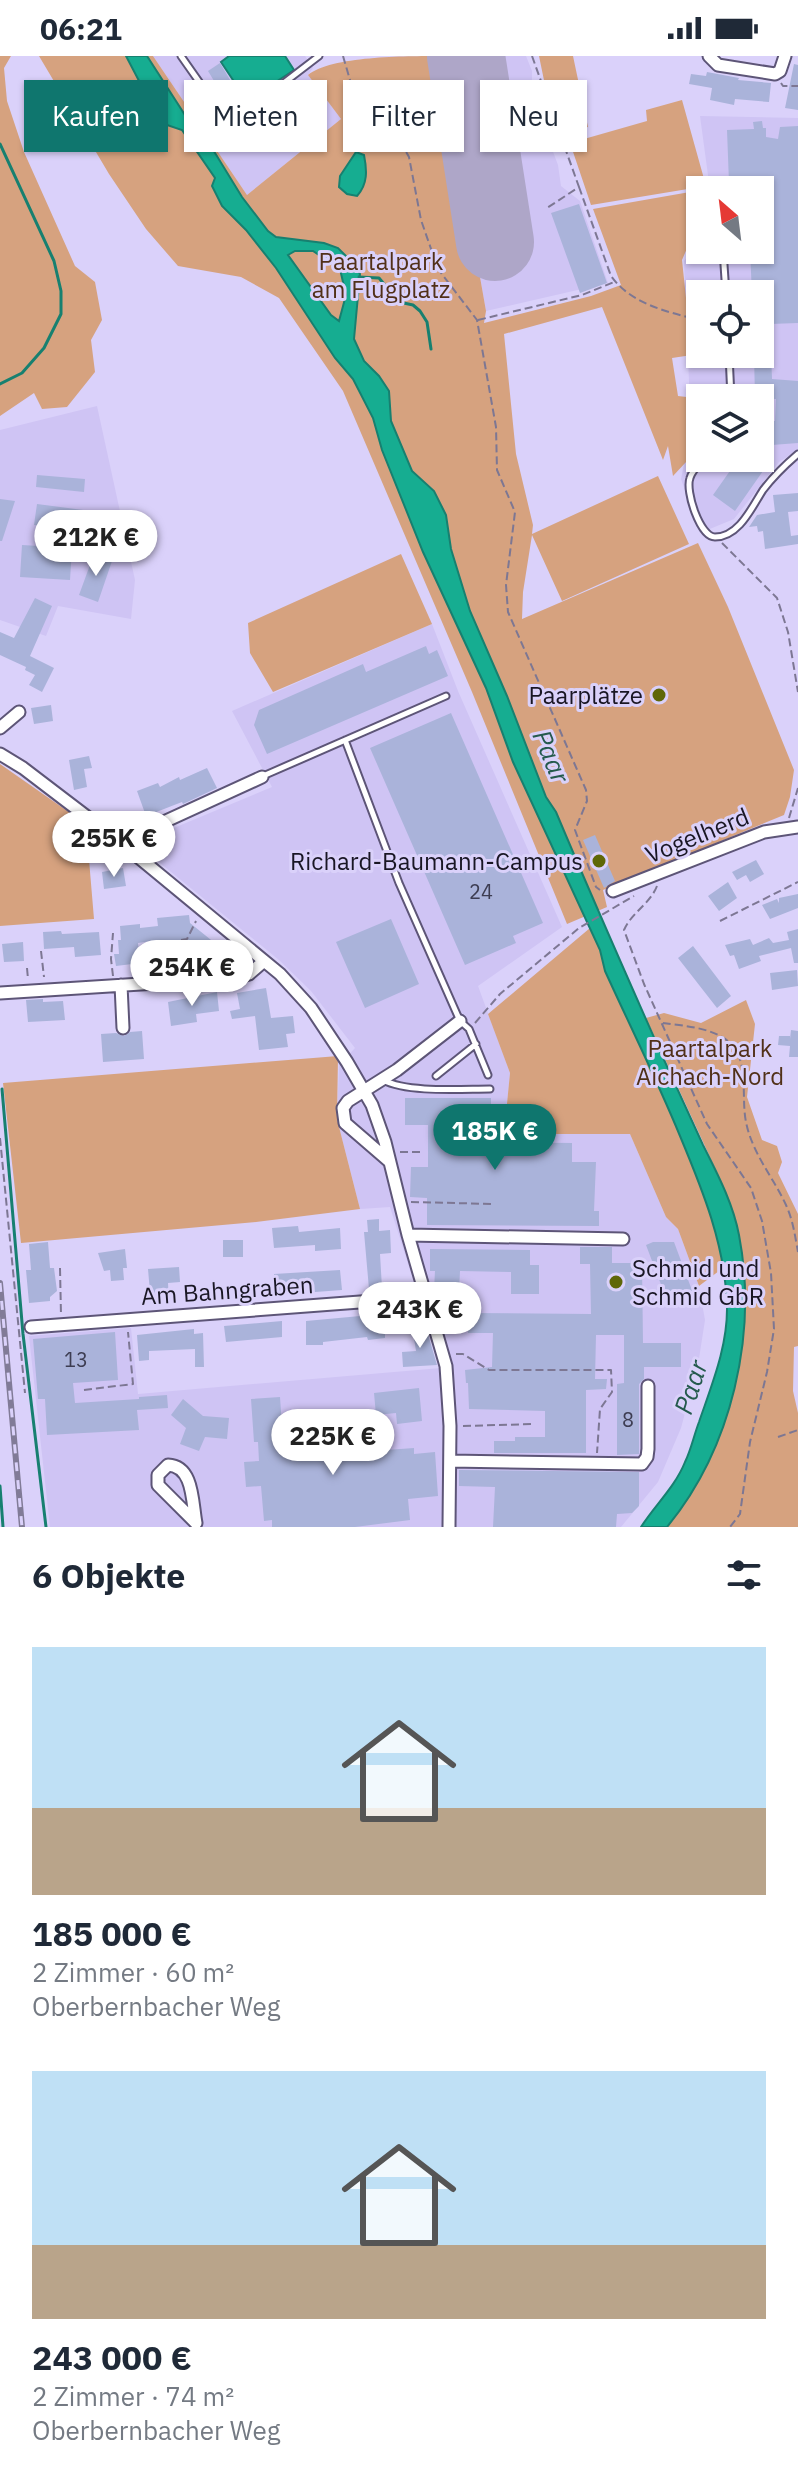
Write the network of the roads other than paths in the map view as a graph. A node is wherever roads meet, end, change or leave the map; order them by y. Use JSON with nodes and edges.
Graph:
{"nodes":[{"id":1,"x":181,"y":56,"type":"edge"},
{"id":2,"x":319,"y":56,"type":"edge"},
{"id":3,"x":709,"y":56,"type":"edge"},
{"id":4,"x":785,"y":56,"type":"edge"},
{"id":5,"x":798,"y":454,"type":"edge"},
{"id":6,"x":694,"y":472,"type":"edge"},
{"id":7,"x":446,"y":696,"type":"dead end"},
{"id":8,"x":19,"y":712,"type":"dead end"},
{"id":9,"x":0,"y":728,"type":"edge"},
{"id":10,"x":345,"y":740,"type":"junction"},
{"id":11,"x":0,"y":754,"type":"edge"},
{"id":12,"x":262,"y":777,"type":"joint"},
{"id":13,"x":792,"y":827,"type":"edge"},
{"id":14,"x":120,"y":842,"type":"junction"},
{"id":15,"x":613,"y":891,"type":"road end"},
{"id":16,"x":264,"y":961,"type":"junction"},
{"id":17,"x":117,"y":986,"type":"junction"},
{"id":18,"x":0,"y":993,"type":"edge"},
{"id":19,"x":460,"y":1021,"type":"junction"},
{"id":20,"x":123,"y":1028,"type":"dead end"},
{"id":21,"x":476,"y":1044,"type":"junction"},
{"id":22,"x":488,"y":1075,"type":"dead end"},
{"id":23,"x":436,"y":1076,"type":"dead end"},
{"id":24,"x":382,"y":1079,"type":"junction"},
{"id":25,"x":490,"y":1089,"type":"dead end"},
{"id":26,"x":364,"y":1091,"type":"junction"},
{"id":27,"x":388,"y":1156,"type":"junction"},
{"id":28,"x":408,"y":1235,"type":"junction"},
{"id":29,"x":623,"y":1239,"type":"dead end"},
{"id":30,"x":426,"y":1297,"type":"junction"},
{"id":31,"x":31,"y":1327,"type":"dead end"},
{"id":32,"x":648,"y":1386,"type":"dead end"},
{"id":33,"x":450,"y":1461,"type":"junction"},
{"id":34,"x":196,"y":1525,"type":"edge"},
{"id":35,"x":449,"y":1527,"type":"edge"}],
"edges":[{"from":1,"to":2,"type":"lane"},
{"from":3,"to":4,"type":"street"},
{"from":5,"to":6,"type":"lane"},
{"from":7,"to":10,"type":"lane"},
{"from":8,"to":9,"type":"street"},
{"from":10,"to":12,"type":"lane"},
{"from":10,"to":19,"type":"lane"},
{"from":11,"to":14,"type":"street"},
{"from":12,"to":14,"type":"street"},
{"from":13,"to":15,"type":"street","name":"Vogelherd"},
{"from":14,"to":16,"type":"street"},
{"from":16,"to":17,"type":"street"},
{"from":16,"to":26,"type":"street"},
{"from":17,"to":18,"type":"street"},
{"from":17,"to":20,"type":"street"},
{"from":19,"to":21,"type":"lane"},
{"from":19,"to":24,"type":"street"},
{"from":21,"to":22,"type":"lane"},
{"from":21,"to":23,"type":"lane"},
{"from":24,"to":25,"type":"lane"},
{"from":24,"to":26,"type":"street"},
{"from":26,"to":27,"type":"street"},
{"from":26,"to":27,"type":"street"},
{"from":27,"to":28,"type":"street"},
{"from":28,"to":29,"type":"street"},
{"from":28,"to":30,"type":"street"},
{"from":30,"to":31,"type":"street","name":"Am Bahngraben"},
{"from":30,"to":33,"type":"street"},
{"from":32,"to":33,"type":"street"},
{"from":33,"to":35,"type":"street"},
{"from":34,"to":34,"type":"street"}]}
